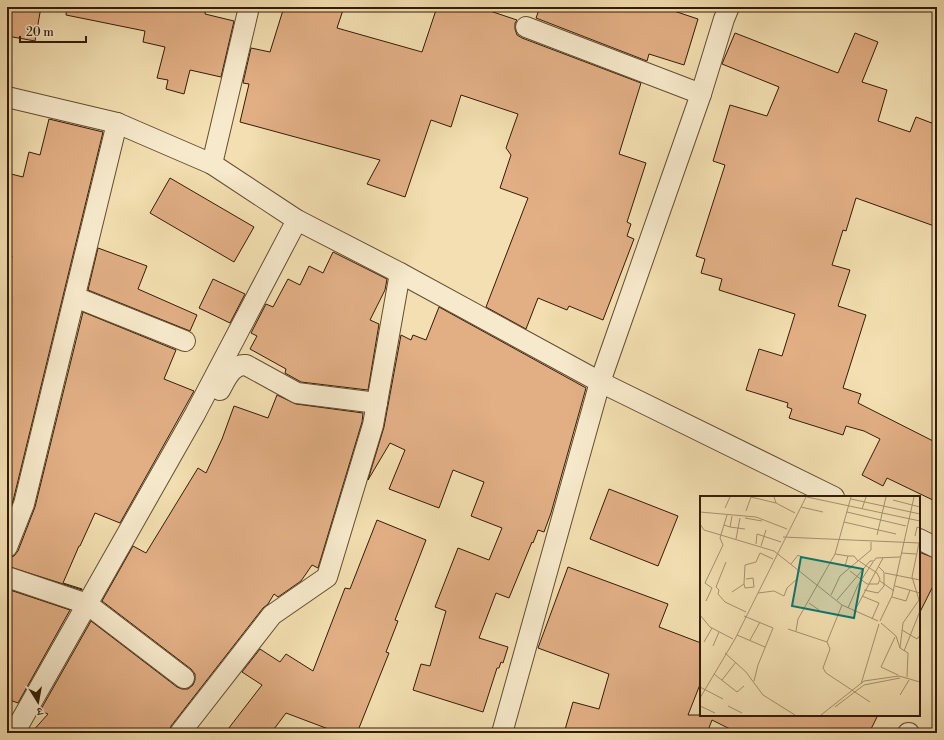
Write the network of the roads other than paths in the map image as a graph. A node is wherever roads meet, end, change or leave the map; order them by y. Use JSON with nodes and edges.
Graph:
{"nodes":[{"id":1,"x":249,"y":7,"type":"edge"},
{"id":2,"x":730,"y":7,"type":"edge"},
{"id":3,"x":526,"y":27,"type":"dead end"},
{"id":4,"x":701,"y":94,"type":"junction"},
{"id":5,"x":7,"y":98,"type":"edge"},
{"id":6,"x":117,"y":123,"type":"junction"},
{"id":7,"x":212,"y":164,"type":"junction"},
{"id":8,"x":297,"y":220,"type":"junction"},
{"id":9,"x":400,"y":273,"type":"junction"},
{"id":10,"x":75,"y":297,"type":"junction"},
{"id":11,"x":185,"y":341,"type":"dead end"},
{"id":12,"x":600,"y":382,"type":"junction"},
{"id":13,"x":377,"y":403,"type":"junction"},
{"id":14,"x":832,"y":496,"type":"edge"},
{"id":15,"x":135,"y":539,"type":"dead end"},
{"id":16,"x":920,"y":540,"type":"edge"},
{"id":17,"x":7,"y":547,"type":"edge"},
{"id":18,"x":937,"y":548,"type":"edge"},
{"id":19,"x":7,"y":577,"type":"edge"},
{"id":20,"x":87,"y":604,"type":"junction"},
{"id":21,"x":184,"y":678,"type":"dead end"},
{"id":22,"x":14,"y":733,"type":"edge"},
{"id":23,"x":180,"y":733,"type":"edge"},
{"id":24,"x":502,"y":733,"type":"edge"}],
"edges":[{"from":1,"to":7,"type":"street"},
{"from":2,"to":4,"type":"street"},
{"from":3,"to":4,"type":"street"},
{"from":4,"to":12,"type":"street"},
{"from":5,"to":6,"type":"street"},
{"from":6,"to":7,"type":"street"},
{"from":6,"to":10,"type":"street"},
{"from":7,"to":8,"type":"street"},
{"from":8,"to":9,"type":"street"},
{"from":8,"to":20,"type":"street"},
{"from":9,"to":12,"type":"street"},
{"from":9,"to":13,"type":"street"},
{"from":10,"to":11,"type":"street"},
{"from":10,"to":17,"type":"street"},
{"from":12,"to":14,"type":"street"},
{"from":12,"to":24,"type":"street"},
{"from":13,"to":15,"type":"street"},
{"from":13,"to":23,"type":"street"},
{"from":16,"to":18,"type":"street"},
{"from":19,"to":20,"type":"street"},
{"from":20,"to":21,"type":"street"},
{"from":20,"to":22,"type":"street"}]}
